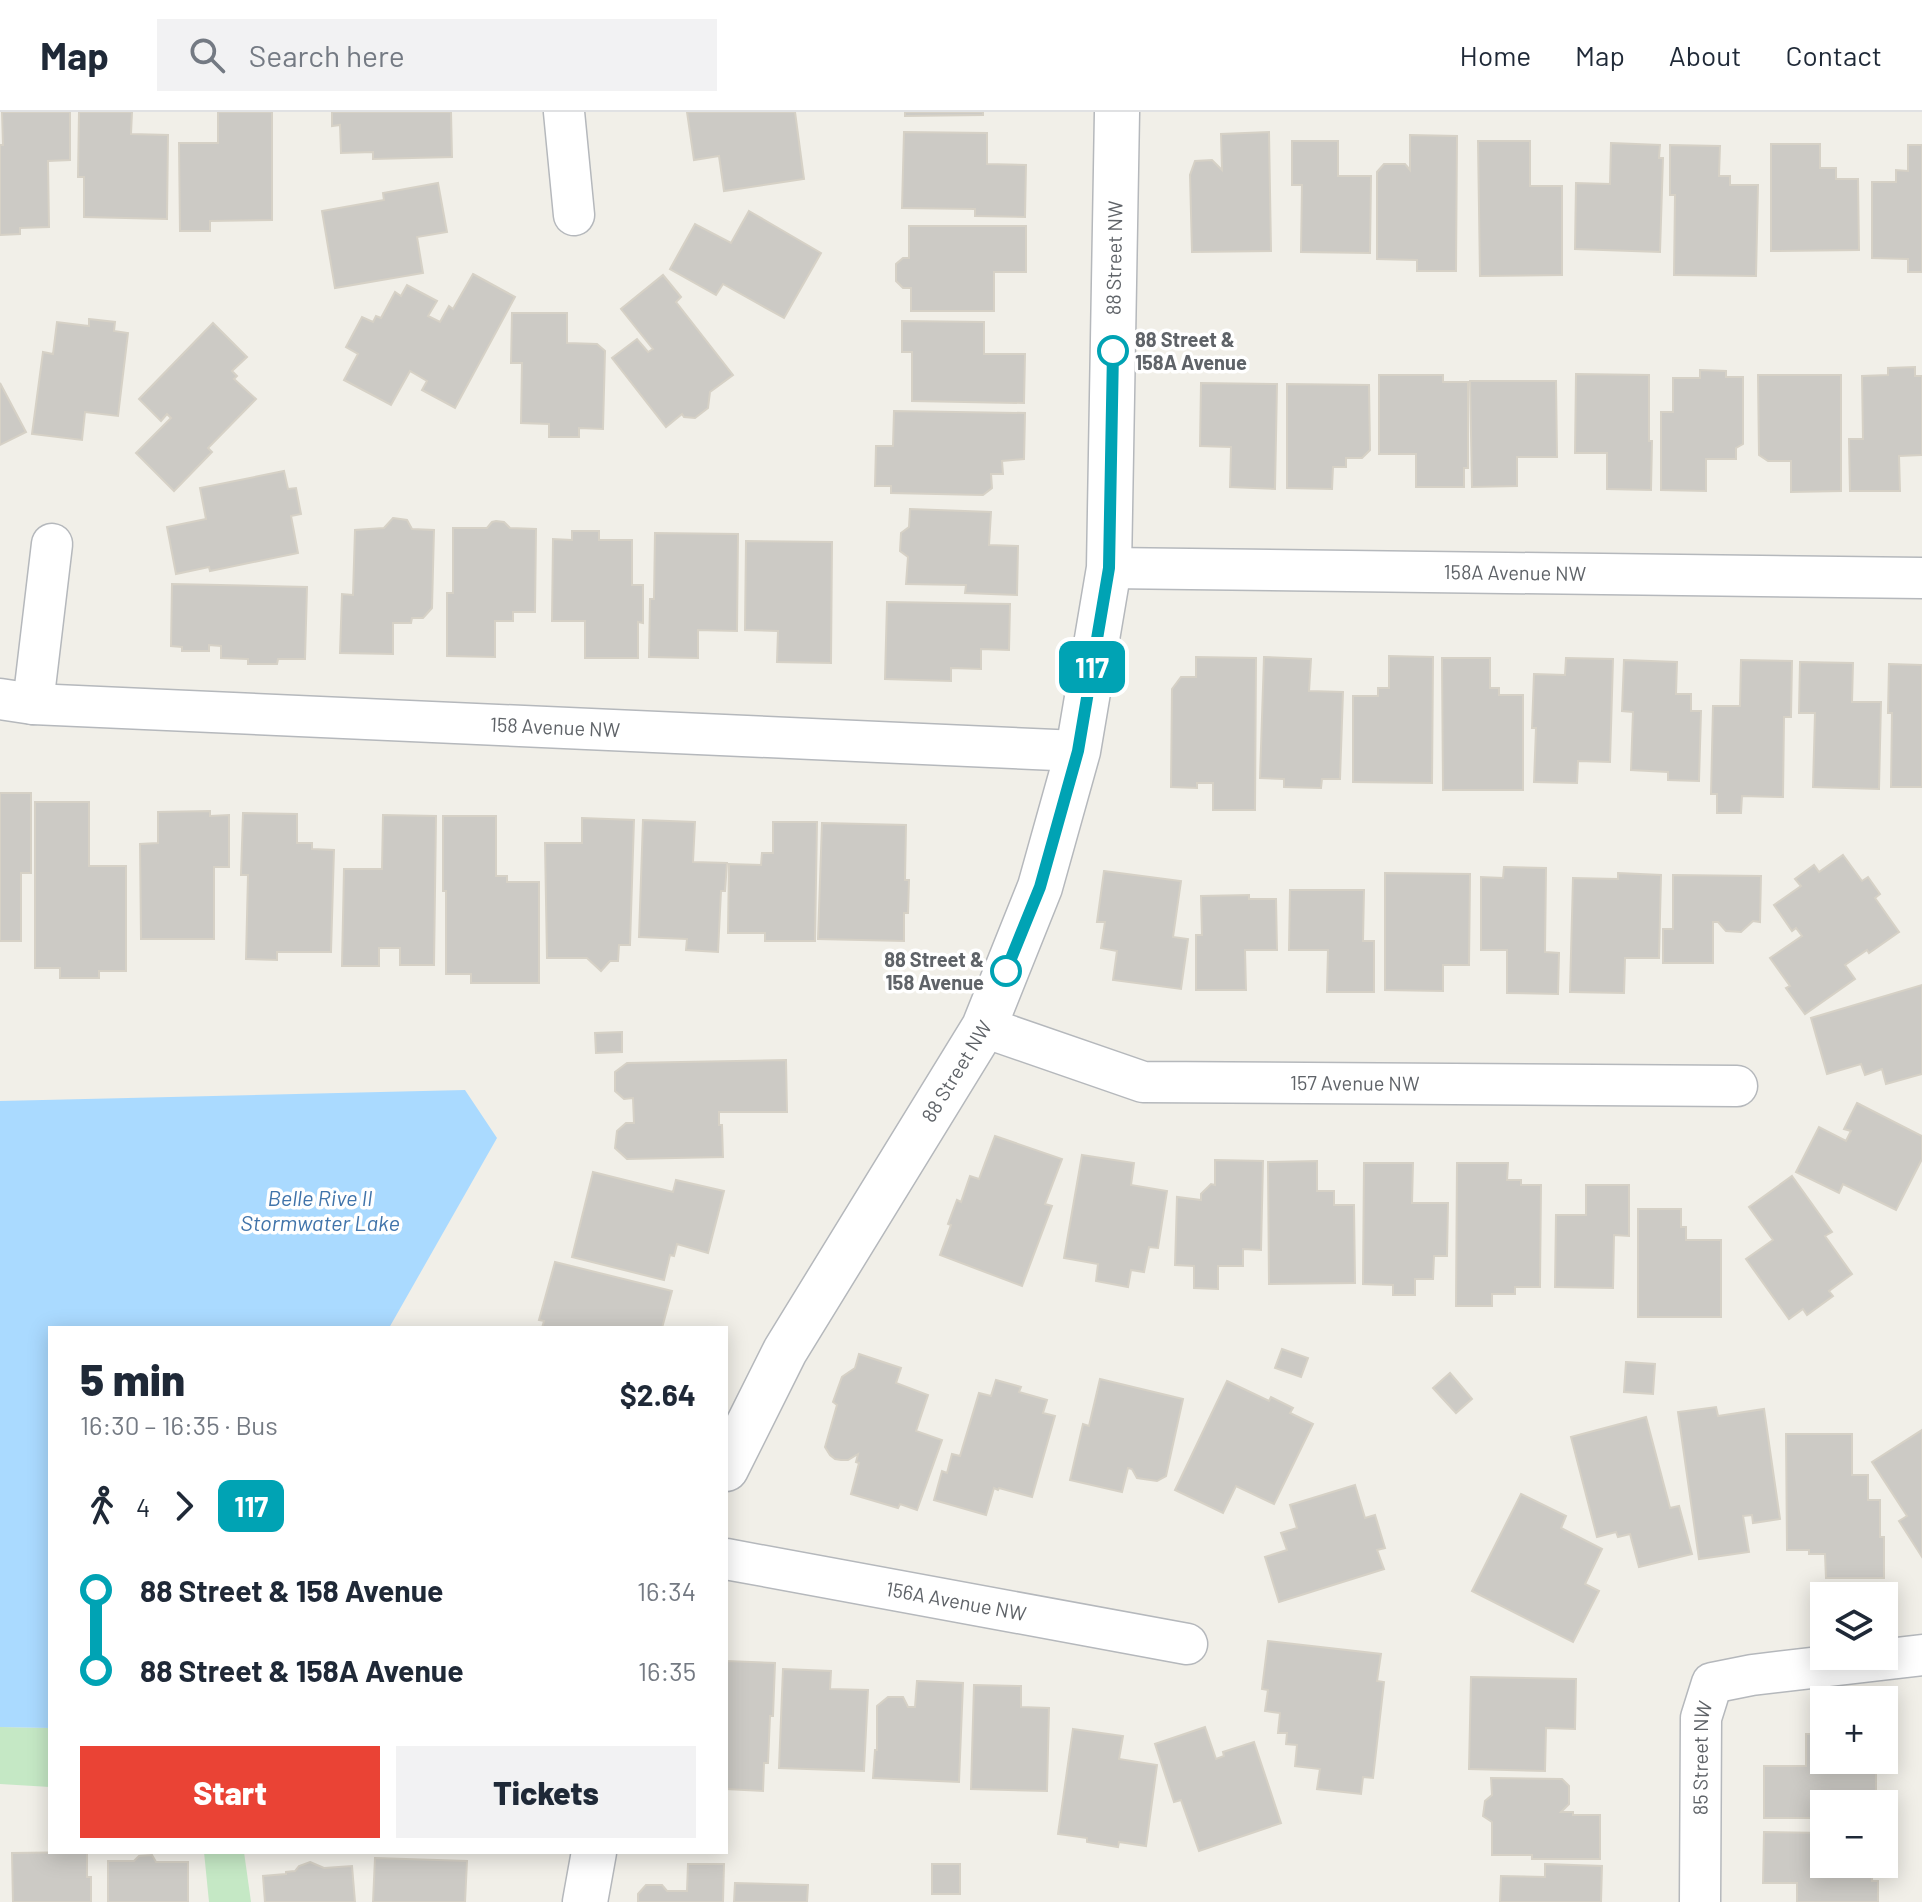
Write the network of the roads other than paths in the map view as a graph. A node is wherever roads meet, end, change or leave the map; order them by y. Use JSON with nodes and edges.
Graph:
{"nodes":[{"id":1,"x":564,"y":112,"type":"edge"},
{"id":2,"x":1117,"y":112,"type":"edge"},
{"id":3,"x":574,"y":215,"type":"dead end"},
{"id":4,"x":52,"y":544,"type":"dead end"},
{"id":5,"x":1109,"y":568,"type":"junction"},
{"id":6,"x":1922,"y":578,"type":"edge"},
{"id":7,"x":17,"y":702,"type":"edge"},
{"id":8,"x":1078,"y":751,"type":"junction"},
{"id":9,"x":984,"y":1027,"type":"junction"},
{"id":10,"x":1737,"y":1086,"type":"dead end"},
{"id":11,"x":728,"y":1465,"type":"edge"},
{"id":12,"x":728,"y":1559,"type":"edge"},
{"id":13,"x":1187,"y":1644,"type":"dead end"},
{"id":14,"x":1922,"y":1655,"type":"edge"},
{"id":15,"x":594,"y":1854,"type":"edge"},
{"id":16,"x":585,"y":1902,"type":"edge"},
{"id":17,"x":1700,"y":1902,"type":"edge"}],
"edges":[{"from":1,"to":3,"type":"street"},
{"from":2,"to":5,"type":"street","name":"88 Street NW"},
{"from":4,"to":7,"type":"street","name":"158 Avenue NW"},
{"from":5,"to":6,"type":"street","name":"158A Avenue NW"},
{"from":5,"to":8,"type":"street","name":"88 Street NW"},
{"from":7,"to":8,"type":"street","name":"158 Avenue NW"},
{"from":8,"to":9,"type":"street","name":"88 Street NW"},
{"from":9,"to":10,"type":"street","name":"157 Avenue NW"},
{"from":9,"to":11,"type":"street","name":"88 Street NW"},
{"from":12,"to":13,"type":"street","name":"156A Avenue NW"},
{"from":14,"to":17,"type":"street","name":"85 Street NW"},
{"from":15,"to":16,"type":"street"}]}
